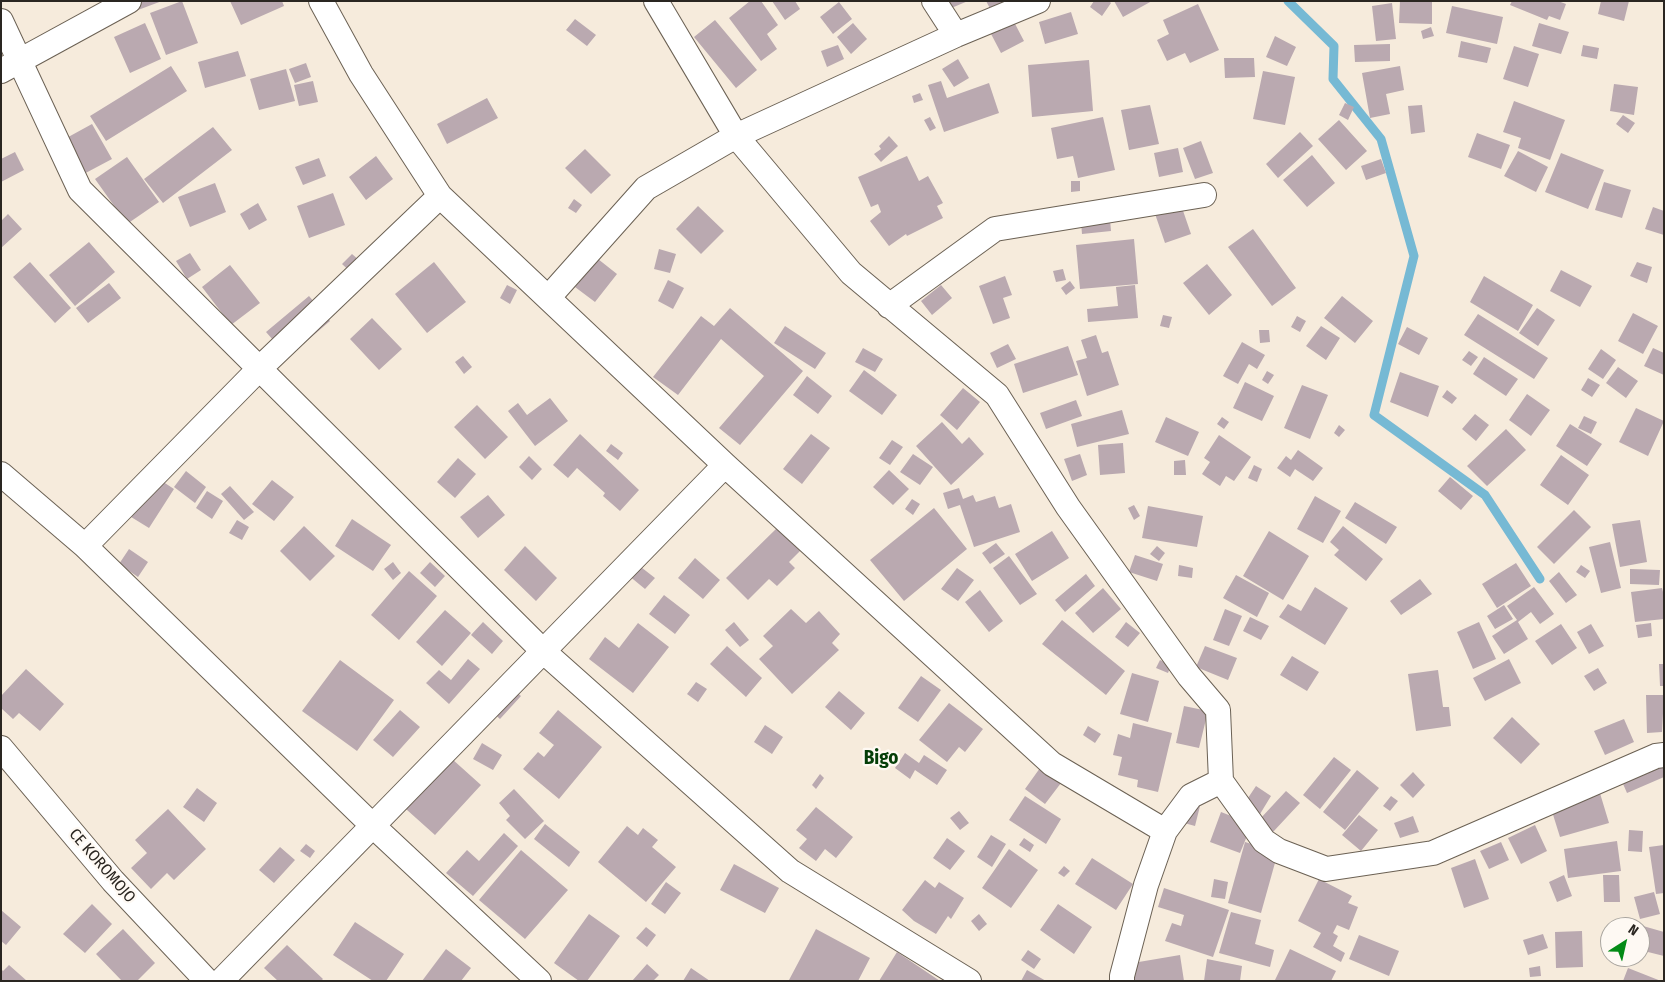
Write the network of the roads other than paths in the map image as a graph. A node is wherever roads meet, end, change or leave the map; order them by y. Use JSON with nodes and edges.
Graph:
{"nodes":[{"id":1,"x":129,"y":1,"type":"edge"},
{"id":2,"x":321,"y":1,"type":"edge"},
{"id":3,"x":656,"y":1,"type":"edge"},
{"id":4,"x":934,"y":1,"type":"edge"},
{"id":5,"x":1038,"y":1,"type":"edge"},
{"id":6,"x":1,"y":21,"type":"edge"},
{"id":7,"x":956,"y":35,"type":"junction"},
{"id":8,"x":11,"y":66,"type":"edge"},
{"id":9,"x":736,"y":136,"type":"junction"},
{"id":10,"x":1204,"y":195,"type":"dead end"},
{"id":11,"x":440,"y":196,"type":"junction"},
{"id":12,"x":548,"y":298,"type":"junction"},
{"id":13,"x":889,"y":306,"type":"junction"},
{"id":14,"x":260,"y":368,"type":"junction"},
{"id":15,"x":725,"y":465,"type":"junction"},
{"id":16,"x":1,"y":474,"type":"edge"},
{"id":17,"x":84,"y":546,"type":"junction"},
{"id":18,"x":543,"y":651,"type":"junction"},
{"id":19,"x":1,"y":748,"type":"edge"},
{"id":20,"x":1664,"y":755,"type":"edge"},
{"id":21,"x":1221,"y":781,"type":"junction"},
{"id":22,"x":372,"y":825,"type":"junction"},
{"id":23,"x":1165,"y":832,"type":"junction"},
{"id":24,"x":207,"y":981,"type":"edge"},
{"id":25,"x":221,"y":981,"type":"edge"},
{"id":26,"x":539,"y":981,"type":"edge"},
{"id":27,"x":969,"y":981,"type":"edge"},
{"id":28,"x":1122,"y":981,"type":"edge"}],
"edges":[{"from":1,"to":8,"type":"street"},
{"from":2,"to":11,"type":"street"},
{"from":3,"to":9,"type":"street"},
{"from":4,"to":7,"type":"street"},
{"from":5,"to":7,"type":"street"},
{"from":6,"to":8,"type":"street"},
{"from":7,"to":9,"type":"street"},
{"from":8,"to":14,"type":"street"},
{"from":9,"to":12,"type":"street"},
{"from":9,"to":13,"type":"street"},
{"from":10,"to":13,"type":"street"},
{"from":11,"to":12,"type":"street"},
{"from":11,"to":14,"type":"street"},
{"from":12,"to":15,"type":"street"},
{"from":13,"to":21,"type":"street"},
{"from":14,"to":17,"type":"street"},
{"from":14,"to":18,"type":"street"},
{"from":15,"to":18,"type":"street"},
{"from":15,"to":23,"type":"street"},
{"from":16,"to":17,"type":"street"},
{"from":17,"to":22,"type":"street"},
{"from":18,"to":22,"type":"street"},
{"from":18,"to":27,"type":"street"},
{"from":19,"to":24,"type":"street","name":"CE KOROMOJO"},
{"from":20,"to":21,"type":"street"},
{"from":21,"to":23,"type":"street"},
{"from":22,"to":25,"type":"street"},
{"from":22,"to":26,"type":"street"},
{"from":23,"to":28,"type":"street"}]}
